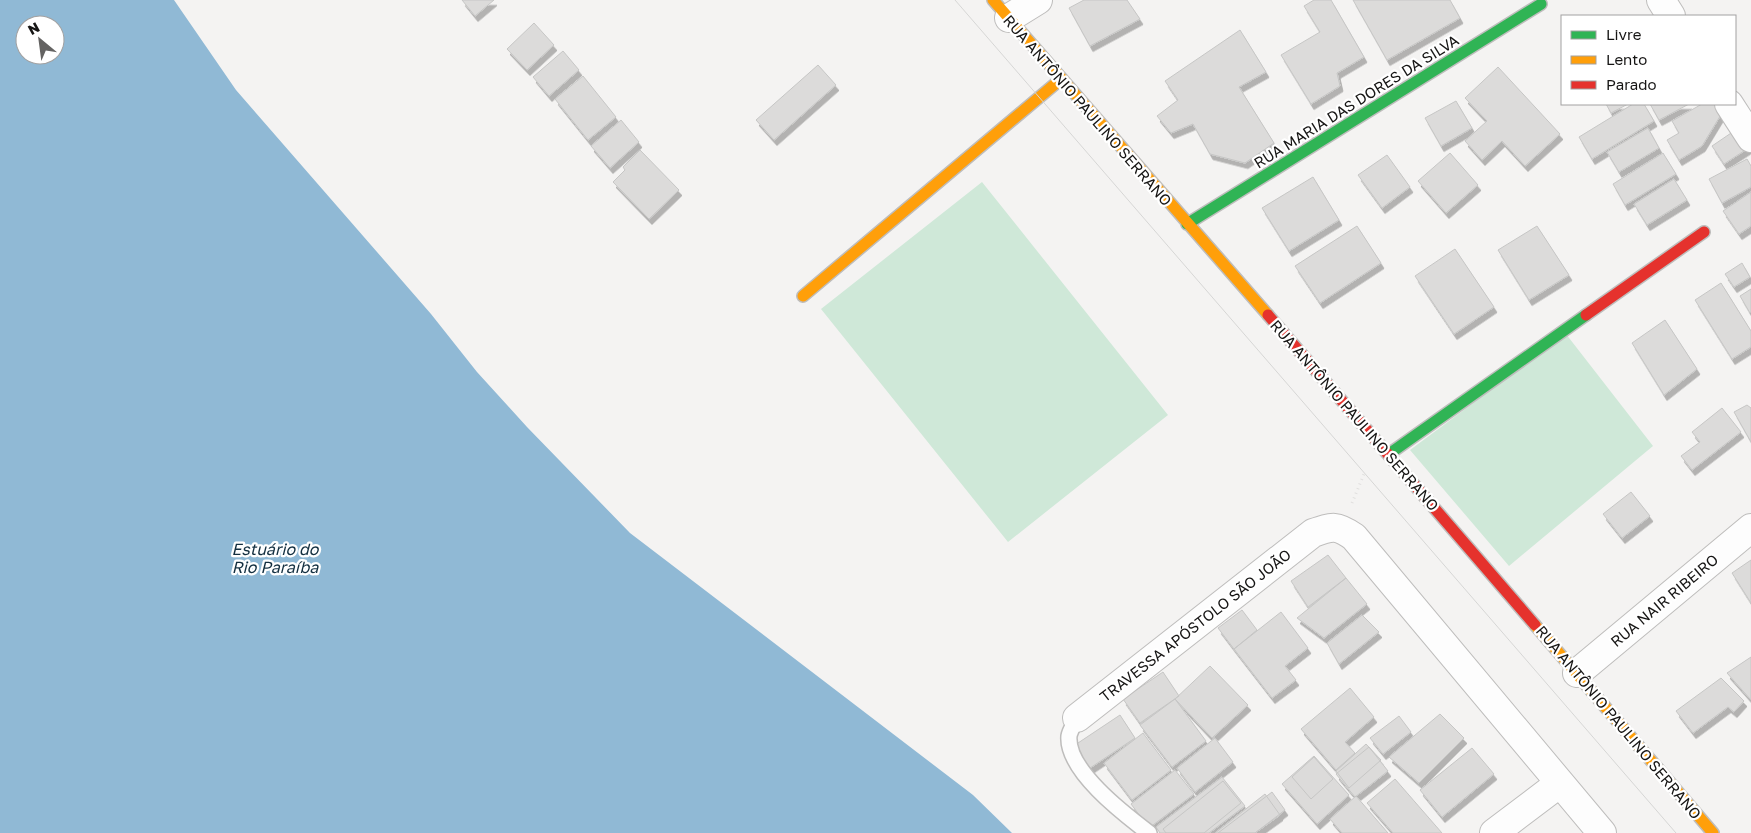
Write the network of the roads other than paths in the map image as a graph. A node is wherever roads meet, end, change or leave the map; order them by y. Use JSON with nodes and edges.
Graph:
{"nodes":[{"id":1,"x":1038,"y":0,"type":"edge"},
{"id":2,"x":1661,"y":0,"type":"edge"},
{"id":3,"x":1541,"y":4,"type":"dead end"},
{"id":4,"x":1001,"y":9,"type":"edge"},
{"id":5,"x":1670,"y":15,"type":"edge"},
{"id":6,"x":1061,"y":79,"type":"junction"},
{"id":7,"x":1729,"y":105,"type":"edge"},
{"id":8,"x":1751,"y":138,"type":"edge"},
{"id":9,"x":1187,"y":224,"type":"junction"},
{"id":10,"x":1704,"y":232,"type":"dead end"},
{"id":11,"x":803,"y":296,"type":"dead end"},
{"id":12,"x":1389,"y":454,"type":"junction"},
{"id":13,"x":1751,"y":528,"type":"edge"},
{"id":14,"x":1577,"y":673,"type":"junction"},
{"id":15,"x":1077,"y":718,"type":"joint"},
{"id":16,"x":1560,"y":783,"type":"junction"},
{"id":17,"x":1149,"y":833,"type":"edge"},
{"id":18,"x":1494,"y":833,"type":"edge"},
{"id":19,"x":1602,"y":833,"type":"edge"},
{"id":20,"x":1713,"y":833,"type":"edge"}],
"edges":[{"from":1,"to":4,"type":"street"},
{"from":2,"to":5,"type":"street"},
{"from":3,"to":9,"type":"street","name":"RUA MARIA DAS DORES DA SILVA"},
{"from":4,"to":6,"type":"street","name":"RUA ANTÔNIO PAULINO SERRANO"},
{"from":6,"to":9,"type":"street","name":"RUA ANTÔNIO PAULINO SERRANO"},
{"from":6,"to":11,"type":"street"},
{"from":7,"to":8,"type":"street"},
{"from":9,"to":12,"type":"street","name":"RUA ANTÔNIO PAULINO SERRANO"},
{"from":10,"to":12,"type":"street"},
{"from":12,"to":14,"type":"street","name":"RUA ANTÔNIO PAULINO SERRANO"},
{"from":13,"to":14,"type":"street","name":"RUA NAIR RIBEIRO"},
{"from":14,"to":20,"type":"street","name":"RUA ANTÔNIO PAULINO SERRANO"},
{"from":15,"to":16,"type":"street","name":"TRAVESSA APÓSTOLO SÃO JOÃO"},
{"from":15,"to":17,"type":"lane"},
{"from":16,"to":18,"type":"street"},
{"from":16,"to":19,"type":"street"}]}
